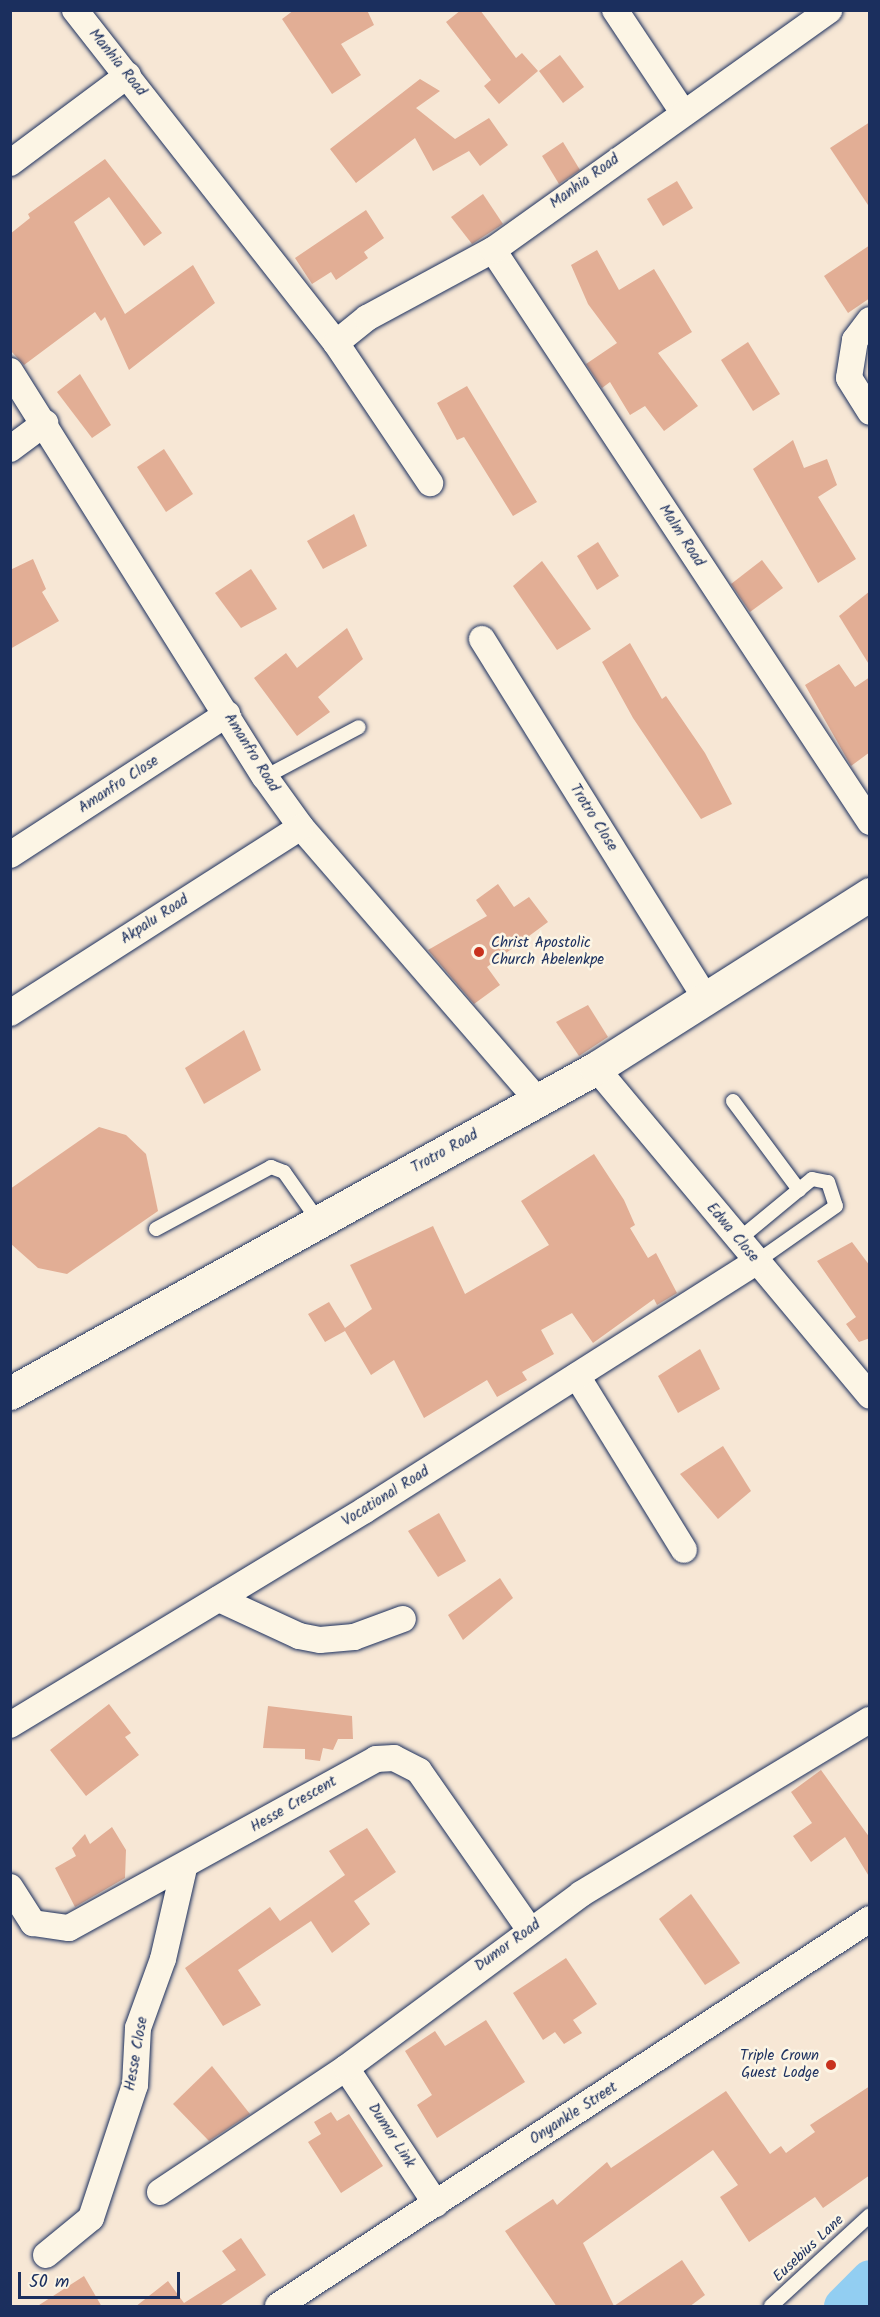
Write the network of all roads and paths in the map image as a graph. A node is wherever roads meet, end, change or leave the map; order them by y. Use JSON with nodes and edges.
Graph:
{"nodes":[{"id":1,"x":75,"y":10,"type":"edge"},
{"id":2,"x":615,"y":10,"type":"edge"},
{"id":3,"x":829,"y":10,"type":"edge"},
{"id":4,"x":128,"y":75,"type":"junction"},
{"id":5,"x":682,"y":111,"type":"junction"},
{"id":6,"x":10,"y":163,"type":"edge"},
{"id":7,"x":493,"y":250,"type":"junction"},
{"id":8,"x":870,"y":320,"type":"edge"},
{"id":9,"x":336,"y":343,"type":"junction"},
{"id":10,"x":10,"y":371,"type":"edge"},
{"id":11,"x":870,"y":412,"type":"edge"},
{"id":12,"x":45,"y":423,"type":"junction"},
{"id":13,"x":10,"y":448,"type":"edge"},
{"id":14,"x":430,"y":483,"type":"dead end"},
{"id":15,"x":482,"y":639,"type":"dead end"},
{"id":16,"x":226,"y":714,"type":"junction"},
{"id":17,"x":359,"y":727,"type":"dead end"},
{"id":18,"x":265,"y":777,"type":"junction"},
{"id":19,"x":870,"y":822,"type":"edge"},
{"id":20,"x":301,"y":827,"type":"junction"},
{"id":21,"x":10,"y":855,"type":"edge"},
{"id":22,"x":870,"y":894,"type":"edge"},
{"id":23,"x":705,"y":997,"type":"junction"},
{"id":24,"x":10,"y":1013,"type":"edge"},
{"id":25,"x":596,"y":1068,"type":"junction"},
{"id":26,"x":538,"y":1101,"type":"junction"},
{"id":27,"x":733,"y":1101,"type":"dead end"},
{"id":28,"x":799,"y":1190,"type":"junction"},
{"id":29,"x":320,"y":1223,"type":"junction"},
{"id":30,"x":156,"y":1229,"type":"dead end"},
{"id":31,"x":738,"y":1240,"type":"junction"},
{"id":32,"x":756,"y":1262,"type":"junction"},
{"id":33,"x":577,"y":1376,"type":"junction"},
{"id":34,"x":10,"y":1393,"type":"edge"},
{"id":35,"x":870,"y":1395,"type":"edge"},
{"id":36,"x":684,"y":1550,"type":"dead end"},
{"id":37,"x":219,"y":1599,"type":"junction"},
{"id":38,"x":403,"y":1619,"type":"dead end"},
{"id":39,"x":870,"y":1720,"type":"edge"},
{"id":40,"x":10,"y":1725,"type":"edge"},
{"id":41,"x":183,"y":1868,"type":"junction"},
{"id":42,"x":10,"y":1887,"type":"edge"},
{"id":43,"x":870,"y":1919,"type":"edge"},
{"id":44,"x":530,"y":1930,"type":"junction"},
{"id":45,"x":346,"y":2067,"type":"junction"},
{"id":46,"x":160,"y":2192,"type":"dead end"},
{"id":47,"x":436,"y":2204,"type":"junction"},
{"id":48,"x":870,"y":2215,"type":"edge"},
{"id":49,"x":46,"y":2255,"type":"dead end"},
{"id":50,"x":278,"y":2307,"type":"edge"},
{"id":51,"x":771,"y":2307,"type":"edge"}],
"edges":[{"from":1,"to":4,"type":"street","name":"Manhia Road"},
{"from":2,"to":5,"type":"street"},
{"from":3,"to":5,"type":"street","name":"Manhia Road"},
{"from":4,"to":6,"type":"street"},
{"from":4,"to":9,"type":"street","name":"Manhia Road"},
{"from":5,"to":7,"type":"street","name":"Manhia Road"},
{"from":7,"to":9,"type":"street","name":"Manhia Road"},
{"from":7,"to":19,"type":"street","name":"Malm Road"},
{"from":8,"to":11,"type":"street"},
{"from":9,"to":14,"type":"street","name":"Manhia Road"},
{"from":10,"to":12,"type":"street","name":"Amanfro Road"},
{"from":12,"to":13,"type":"street"},
{"from":12,"to":16,"type":"street","name":"Amanfro Road"},
{"from":15,"to":23,"type":"street","name":"Trotro Close"},
{"from":16,"to":18,"type":"street","name":"Amanfro Road"},
{"from":16,"to":21,"type":"street","name":"Amanfro Close"},
{"from":17,"to":18,"type":"lane"},
{"from":18,"to":20,"type":"street","name":"Amanfro Road"},
{"from":20,"to":24,"type":"street","name":"Akpalu Road"},
{"from":20,"to":26,"type":"street","name":"Amanfro Road"},
{"from":22,"to":23,"type":"street","name":"Trotro Road"},
{"from":23,"to":25,"type":"street","name":"Trotro Road"},
{"from":25,"to":26,"type":"street","name":"Trotro Road"},
{"from":25,"to":31,"type":"street","name":"Edwa Close"},
{"from":26,"to":29,"type":"street","name":"Trotro Road"},
{"from":27,"to":28,"type":"lane"},
{"from":28,"to":31,"type":"lane"},
{"from":28,"to":32,"type":"lane"},
{"from":29,"to":30,"type":"lane"},
{"from":29,"to":34,"type":"street","name":"Trotro Road"},
{"from":31,"to":32,"type":"street","name":"Edwa Close"},
{"from":32,"to":33,"type":"street","name":"Vocational Road"},
{"from":32,"to":35,"type":"street","name":"Edwa Close"},
{"from":33,"to":36,"type":"street"},
{"from":33,"to":37,"type":"street","name":"Vocational Road"},
{"from":37,"to":38,"type":"street"},
{"from":37,"to":40,"type":"street","name":"Vocational Road"},
{"from":39,"to":44,"type":"street","name":"Dumor Road"},
{"from":41,"to":42,"type":"street","name":"Hesse Crescent"},
{"from":41,"to":44,"type":"street","name":"Hesse Crescent"},
{"from":41,"to":49,"type":"street","name":"Hesse Close"},
{"from":43,"to":47,"type":"street","name":"Onyankle Street"},
{"from":44,"to":45,"type":"street","name":"Dumor Road"},
{"from":45,"to":46,"type":"street","name":"Dumor Road"},
{"from":45,"to":47,"type":"street","name":"Dumor Link"},
{"from":47,"to":50,"type":"street","name":"Onyankle Street"},
{"from":48,"to":51,"type":"lane","name":"Eusebius Lane"}]}
